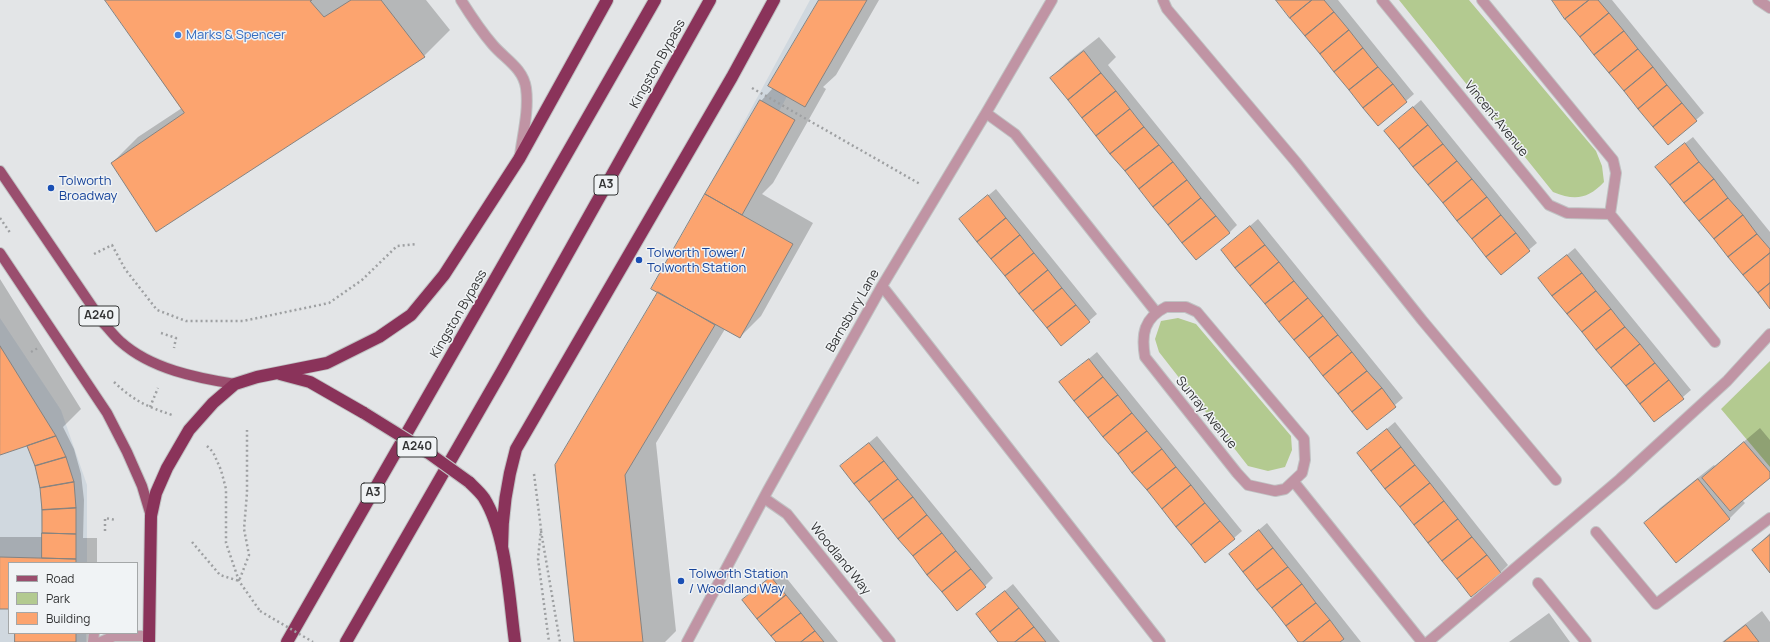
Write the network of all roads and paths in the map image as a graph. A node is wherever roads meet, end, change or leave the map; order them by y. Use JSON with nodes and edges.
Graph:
{"nodes":[{"id":1,"x":461,"y":0,"type":"edge"},
{"id":2,"x":607,"y":0,"type":"edge"},
{"id":3,"x":655,"y":0,"type":"edge"},
{"id":4,"x":710,"y":0,"type":"edge"},
{"id":5,"x":774,"y":0,"type":"edge"},
{"id":6,"x":1052,"y":0,"type":"edge"},
{"id":7,"x":1163,"y":0,"type":"edge"},
{"id":8,"x":1382,"y":0,"type":"edge"},
{"id":9,"x":1482,"y":0,"type":"edge"},
{"id":10,"x":1758,"y":0,"type":"edge"},
{"id":11,"x":1770,"y":8,"type":"edge"},
{"id":12,"x":732,"y":77,"type":"junction"},
{"id":13,"x":986,"y":113,"type":"junction"},
{"id":14,"x":519,"y":159,"type":"junction"},
{"id":15,"x":0,"y":171,"type":"edge"},
{"id":16,"x":937,"y":194,"type":"junction"},
{"id":17,"x":1610,"y":214,"type":"junction"},
{"id":18,"x":417,"y":244,"type":"dead end"},
{"id":19,"x":0,"y":253,"type":"edge"},
{"id":20,"x":94,"y":254,"type":"dead end"},
{"id":21,"x":882,"y":286,"type":"junction"},
{"id":22,"x":1156,"y":312,"type":"junction"},
{"id":23,"x":162,"y":333,"type":"dead end"},
{"id":24,"x":1770,"y":334,"type":"edge"},
{"id":25,"x":1715,"y":342,"type":"dead end"},
{"id":26,"x":174,"y":346,"type":"dead end"},
{"id":27,"x":277,"y":373,"type":"junction"},
{"id":28,"x":235,"y":384,"type":"junction"},
{"id":29,"x":158,"y":390,"type":"dead end"},
{"id":30,"x":150,"y":408,"type":"dead end"},
{"id":31,"x":247,"y":430,"type":"dead end"},
{"id":32,"x":213,"y":452,"type":"dead end"},
{"id":33,"x":514,"y":455,"type":"junction"},
{"id":34,"x":1556,"y":480,"type":"dead end"},
{"id":35,"x":1294,"y":482,"type":"junction"},
{"id":36,"x":764,"y":498,"type":"junction"},
{"id":37,"x":151,"y":516,"type":"junction"},
{"id":38,"x":116,"y":520,"type":"dead end"},
{"id":39,"x":1766,"y":521,"type":"edge"},
{"id":40,"x":541,"y":529,"type":"junction"},
{"id":41,"x":106,"y":531,"type":"dead end"},
{"id":42,"x":1596,"y":532,"type":"dead end"},
{"id":43,"x":192,"y":542,"type":"dead end"},
{"id":44,"x":502,"y":548,"type":"junction"},
{"id":45,"x":239,"y":581,"type":"junction"},
{"id":46,"x":1538,"y":583,"type":"dead end"},
{"id":47,"x":149,"y":639,"type":"edge"},
{"id":48,"x":101,"y":642,"type":"edge"},
{"id":49,"x":287,"y":642,"type":"edge"},
{"id":50,"x":313,"y":642,"type":"edge"},
{"id":51,"x":346,"y":642,"type":"edge"},
{"id":52,"x":515,"y":642,"type":"edge"},
{"id":53,"x":549,"y":642,"type":"edge"},
{"id":54,"x":560,"y":642,"type":"edge"},
{"id":55,"x":687,"y":642,"type":"edge"},
{"id":56,"x":890,"y":642,"type":"edge"},
{"id":57,"x":1160,"y":642,"type":"edge"},
{"id":58,"x":1422,"y":642,"type":"edge"},
{"id":59,"x":1428,"y":642,"type":"edge"},
{"id":60,"x":1586,"y":642,"type":"edge"}],
"edges":[{"from":1,"to":14,"type":"street"},
{"from":2,"to":14,"type":"highway"},
{"from":3,"to":49,"type":"highway","name":"Kingston Bypass","number":"A3"},
{"from":4,"to":51,"type":"highway","name":"Kingston Bypass","number":"A3"},
{"from":5,"to":12,"type":"highway"},
{"from":6,"to":13,"type":"street","name":"Barnsbury Lane"},
{"from":7,"to":34,"type":"street"},
{"from":8,"to":17,"type":"street","name":"Vincent Avenue"},
{"from":9,"to":17,"type":"street"},
{"from":10,"to":11,"type":"street"},
{"from":12,"to":16,"type":"path"},
{"from":12,"to":33,"type":"highway"},
{"from":13,"to":16,"type":"street","name":"Barnsbury Lane"},
{"from":13,"to":22,"type":"street"},
{"from":14,"to":27,"type":"highway"},
{"from":15,"to":28,"type":"main road","number":"A240"},
{"from":16,"to":21,"type":"street","name":"Barnsbury Lane"},
{"from":17,"to":25,"type":"street"},
{"from":18,"to":20,"type":"path"},
{"from":19,"to":37,"type":"main road","number":"A240"},
{"from":21,"to":36,"type":"street","name":"Barnsbury Lane"},
{"from":21,"to":57,"type":"street"},
{"from":22,"to":35,"type":"street"},
{"from":22,"to":35,"type":"street","name":"Sunray Avenue"},
{"from":23,"to":26,"type":"path"},
{"from":24,"to":59,"type":"street"},
{"from":27,"to":28,"type":"highway","number":"A240"},
{"from":27,"to":44,"type":"highway","number":"A240","bridge":true},
{"from":28,"to":37,"type":"highway","number":"A240"},
{"from":29,"to":30,"type":"path"},
{"from":31,"to":45,"type":"path"},
{"from":32,"to":45,"type":"path"},
{"from":33,"to":40,"type":"path"},
{"from":33,"to":44,"type":"highway"},
{"from":35,"to":58,"type":"street"},
{"from":36,"to":55,"type":"street","name":"Barnsbury Lane"},
{"from":36,"to":56,"type":"street","name":"Woodland Way"},
{"from":37,"to":47,"type":"highway","number":"A240"},
{"from":38,"to":41,"type":"path"},
{"from":39,"to":42,"type":"street"},
{"from":40,"to":53,"type":"path"},
{"from":40,"to":54,"type":"path"},
{"from":43,"to":45,"type":"path"},
{"from":44,"to":52,"type":"highway","number":"A240"},
{"from":45,"to":50,"type":"path","bridge":true},
{"from":46,"to":60,"type":"street"},
{"from":47,"to":48,"type":"street"}]}
